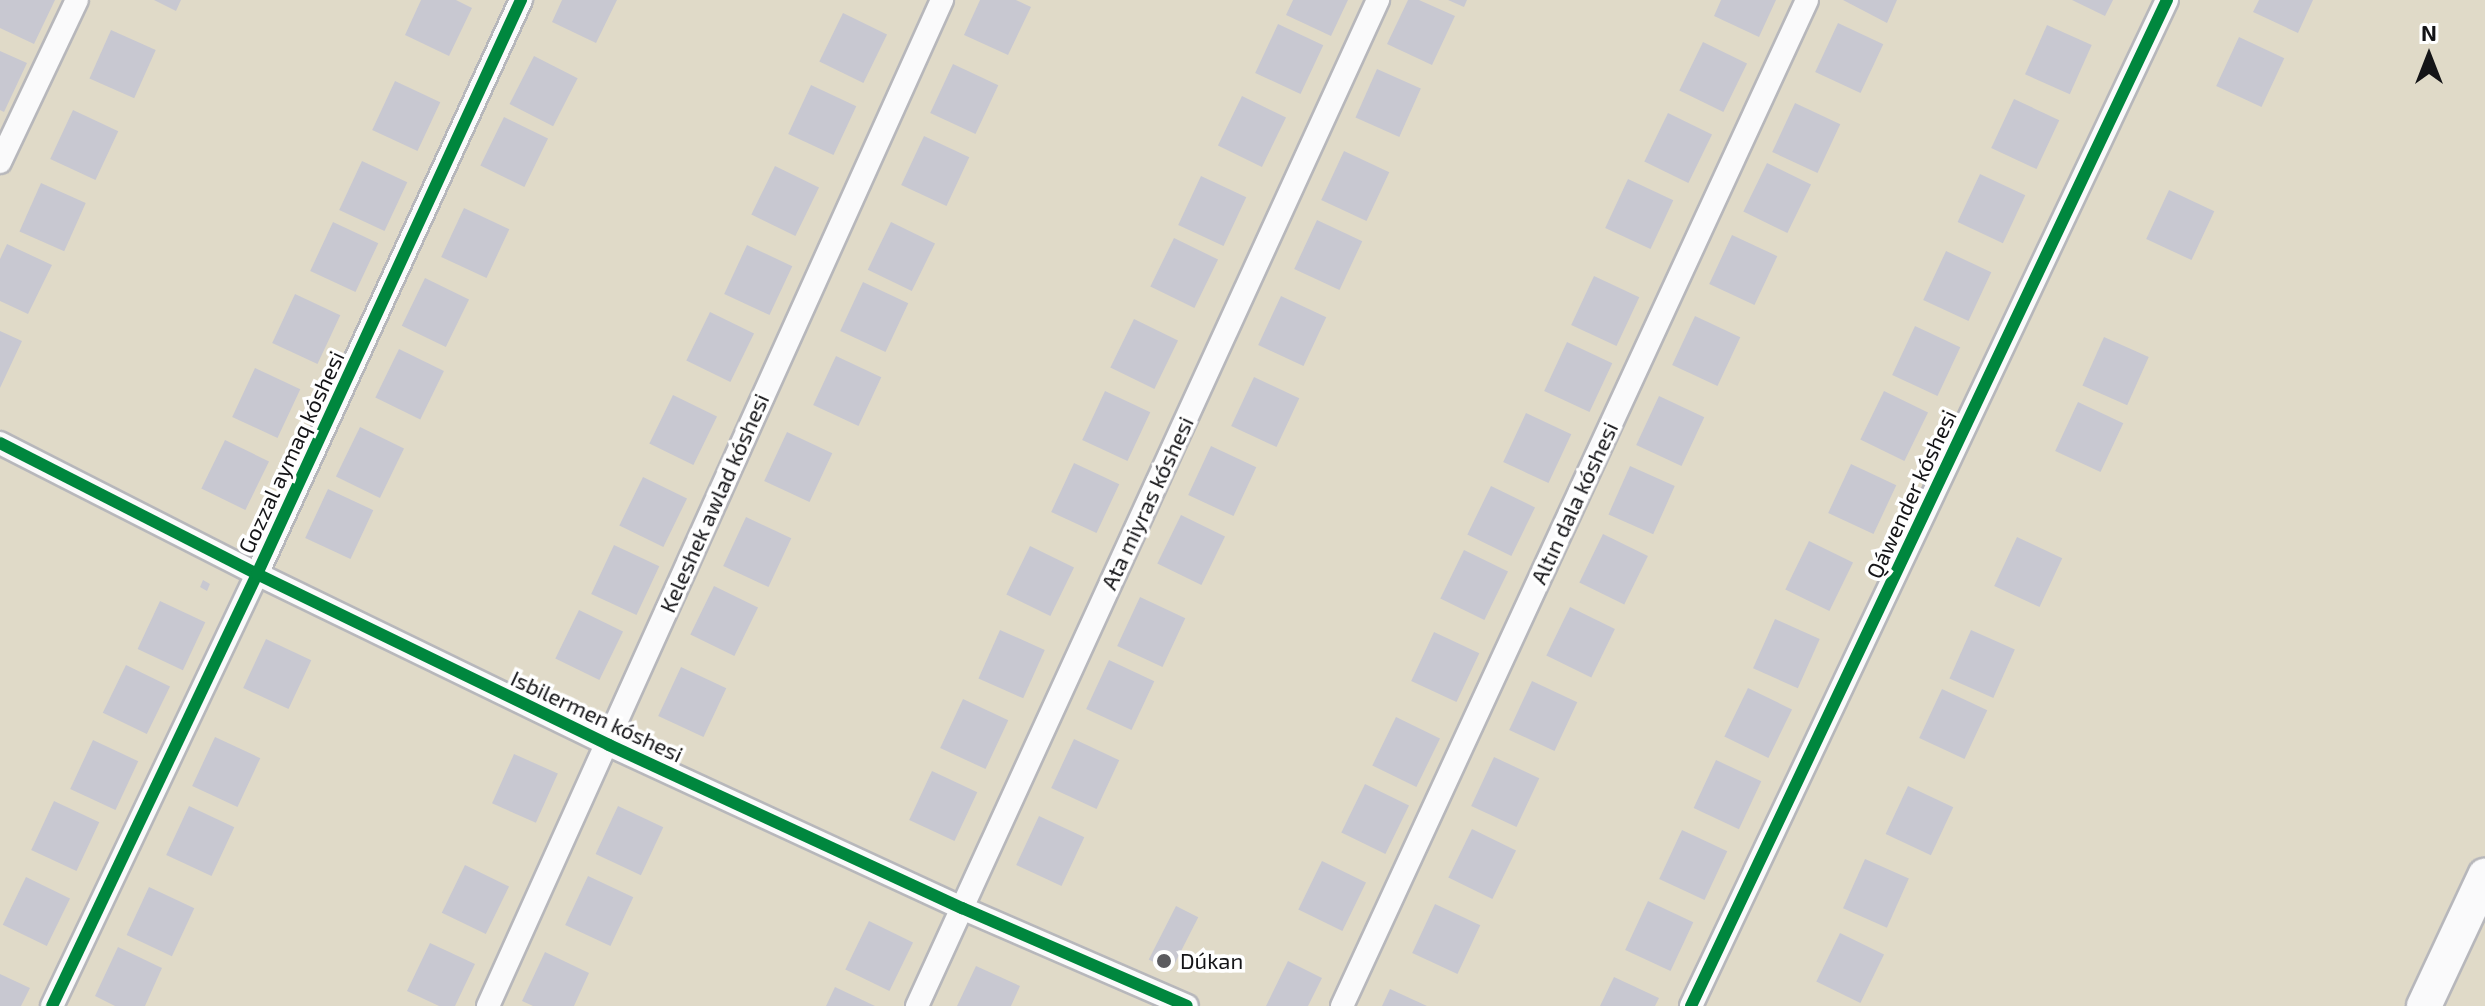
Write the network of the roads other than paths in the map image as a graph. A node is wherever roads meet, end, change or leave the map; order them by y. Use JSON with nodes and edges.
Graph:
{"nodes":[{"id":1,"x":77,"y":0,"type":"edge"},
{"id":2,"x":521,"y":0,"type":"edge"},
{"id":3,"x":942,"y":0,"type":"edge"},
{"id":4,"x":1378,"y":0,"type":"edge"},
{"id":5,"x":1807,"y":0,"type":"edge"},
{"id":6,"x":2167,"y":0,"type":"edge"},
{"id":7,"x":0,"y":162,"type":"edge"},
{"id":8,"x":0,"y":443,"type":"edge"},
{"id":9,"x":257,"y":574,"type":"junction"},
{"id":10,"x":609,"y":745,"type":"junction"},
{"id":11,"x":2485,"y":876,"type":"edge"},
{"id":12,"x":962,"y":908,"type":"junction"},
{"id":13,"x":52,"y":1006,"type":"edge"},
{"id":14,"x":488,"y":1006,"type":"edge"},
{"id":15,"x":917,"y":1006,"type":"edge"},
{"id":16,"x":1187,"y":1006,"type":"edge"},
{"id":17,"x":1342,"y":1006,"type":"edge"},
{"id":18,"x":1691,"y":1006,"type":"edge"},
{"id":19,"x":2424,"y":1006,"type":"edge"}],
"edges":[{"from":1,"to":7,"type":"street"},
{"from":2,"to":9,"type":"street","name":"Gozzal aymaq kóshesi"},
{"from":3,"to":10,"type":"street","name":"Keleshek awlad kóshesi"},
{"from":4,"to":12,"type":"street","name":"Ata miyras kóshesi"},
{"from":5,"to":17,"type":"street","name":"Altın dala kóshesi"},
{"from":6,"to":18,"type":"street","name":"Qáwender kóshesi"},
{"from":8,"to":9,"type":"street","name":"Isbilermen kóshesi"},
{"from":9,"to":10,"type":"street","name":"Isbilermen kóshesi"},
{"from":9,"to":13,"type":"street","name":"Gozzal aymaq kóshesi"},
{"from":10,"to":12,"type":"street","name":"Isbilermen kóshesi"},
{"from":10,"to":14,"type":"street","name":"Keleshek awlad kóshesi"},
{"from":11,"to":19,"type":"main road"},
{"from":12,"to":15,"type":"street","name":"Ata miyras kóshesi"},
{"from":12,"to":16,"type":"street","name":"Isbilermen kóshesi"}]}
